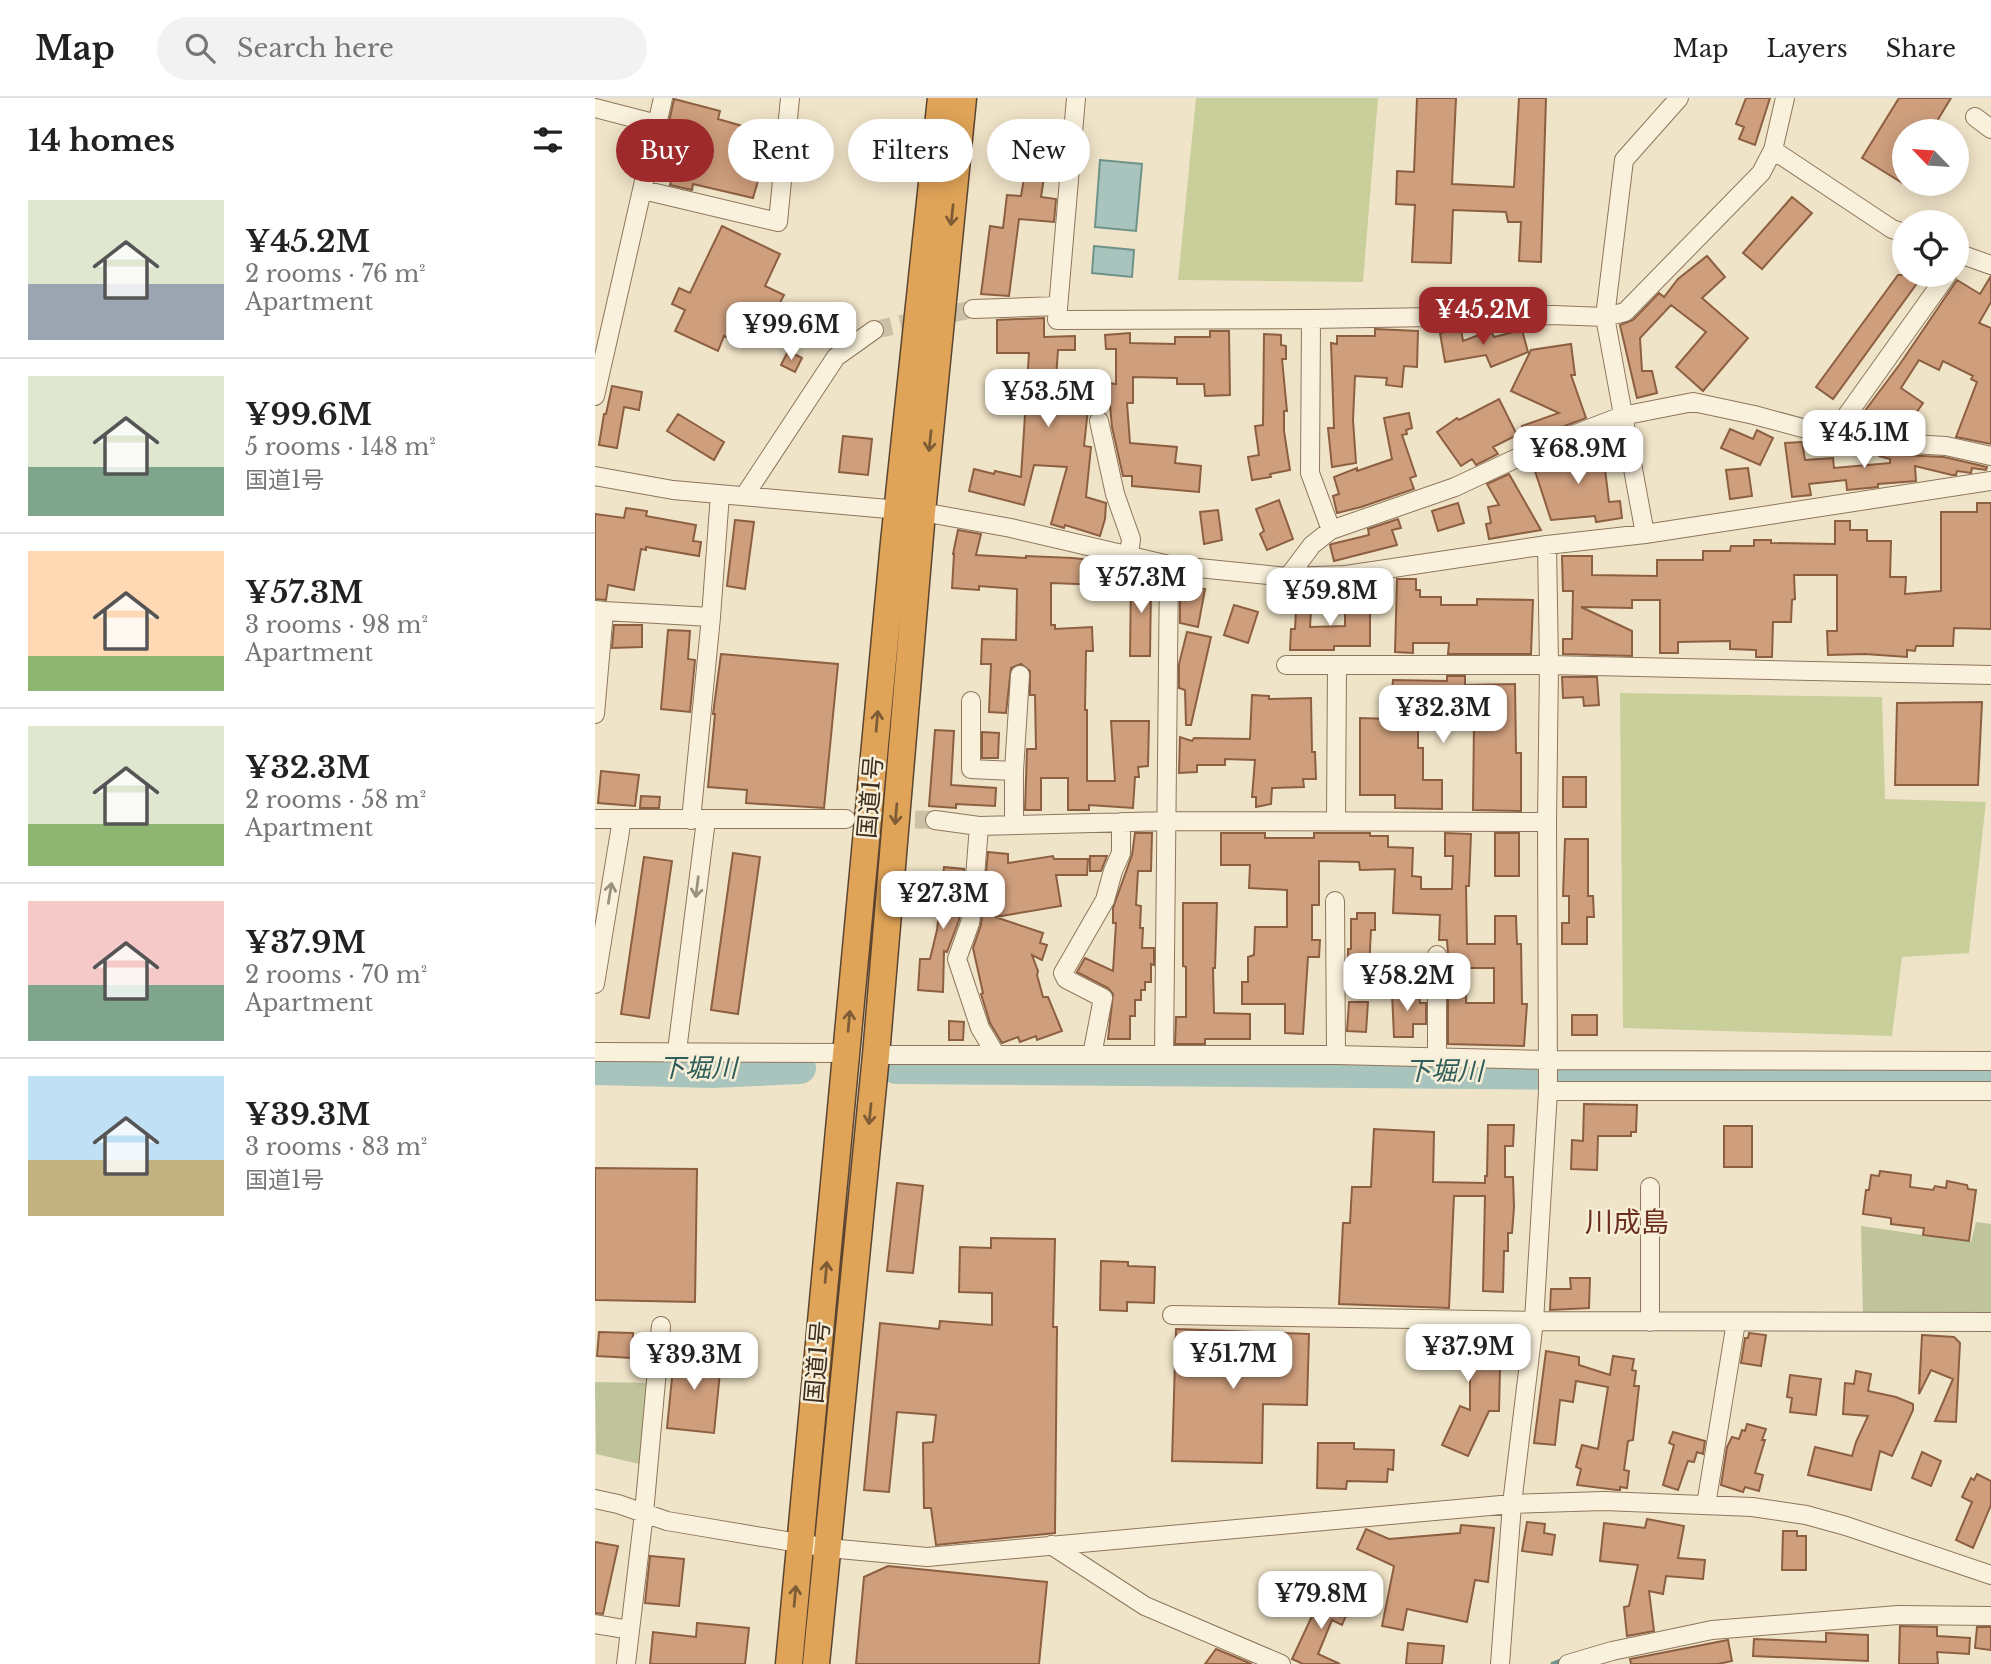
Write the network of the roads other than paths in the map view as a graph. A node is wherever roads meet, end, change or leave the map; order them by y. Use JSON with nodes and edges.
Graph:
{"nodes":[{"id":1,"x":663,"y":98,"type":"edge"},
{"id":2,"x":790,"y":98,"type":"edge"},
{"id":3,"x":941,"y":98,"type":"edge"},
{"id":4,"x":963,"y":98,"type":"edge"},
{"id":5,"x":1076,"y":98,"type":"edge"},
{"id":6,"x":1679,"y":98,"type":"edge"},
{"id":7,"x":1785,"y":98,"type":"edge"},
{"id":8,"x":595,"y":108,"type":"edge"},
{"id":9,"x":1975,"y":117,"type":"dead end"},
{"id":10,"x":638,"y":119,"type":"edge"},
{"id":11,"x":658,"y":119,"type":"edge"},
{"id":12,"x":1991,"y":129,"type":"edge"},
{"id":13,"x":1773,"y":150,"type":"junction"},
{"id":14,"x":645,"y":182,"type":"edge"},
{"id":15,"x":643,"y":190,"type":"junction"},
{"id":16,"x":1892,"y":229,"type":"edge"},
{"id":17,"x":1969,"y":259,"type":"edge"},
{"id":18,"x":1991,"y":265,"type":"edge"},
{"id":19,"x":1938,"y":287,"type":"edge"},
{"id":20,"x":1057,"y":306,"type":"junction"},
{"id":21,"x":973,"y":309,"type":"tunnel mouth"},
{"id":22,"x":1605,"y":317,"type":"junction"},
{"id":23,"x":1311,"y":319,"type":"junction"},
{"id":24,"x":874,"y":330,"type":"tunnel mouth"},
{"id":25,"x":595,"y":396,"type":"edge"},
{"id":26,"x":1622,"y":415,"type":"junction"},
{"id":27,"x":1099,"y":421,"type":"dead end"},
{"id":28,"x":1832,"y":436,"type":"junction"},
{"id":29,"x":1991,"y":456,"type":"edge"},
{"id":30,"x":595,"y":476,"type":"edge"},
{"id":31,"x":1991,"y":481,"type":"edge"},
{"id":32,"x":720,"y":494,"type":"junction"},
{"id":33,"x":745,"y":495,"type":"junction"},
{"id":34,"x":910,"y":512,"type":"junction"},
{"id":35,"x":1331,"y":530,"type":"junction"},
{"id":36,"x":1645,"y":534,"type":"junction"},
{"id":37,"x":1547,"y":545,"type":"junction"},
{"id":38,"x":1129,"y":555,"type":"junction"},
{"id":39,"x":1169,"y":565,"type":"junction"},
{"id":40,"x":1288,"y":577,"type":"junction"},
{"id":41,"x":600,"y":610,"type":"edge"},
{"id":42,"x":711,"y":617,"type":"junction"},
{"id":43,"x":1286,"y":665,"type":"dead end"},
{"id":44,"x":1337,"y":665,"type":"junction"},
{"id":45,"x":1549,"y":665,"type":"junction"},
{"id":46,"x":1020,"y":675,"type":"dead end"},
{"id":47,"x":1991,"y":675,"type":"edge"},
{"id":48,"x":971,"y":701,"type":"dead end"},
{"id":49,"x":595,"y":714,"type":"edge"},
{"id":50,"x":1014,"y":771,"type":"junction"},
{"id":51,"x":846,"y":818,"type":"dead end"},
{"id":52,"x":595,"y":819,"type":"edge"},
{"id":53,"x":622,"y":819,"type":"junction"},
{"id":54,"x":698,"y":820,"type":"junction"},
{"id":55,"x":935,"y":820,"type":"tunnel mouth"},
{"id":56,"x":1168,"y":821,"type":"junction"},
{"id":57,"x":1336,"y":821,"type":"junction"},
{"id":58,"x":1121,"y":822,"type":"junction"},
{"id":59,"x":1547,"y":822,"type":"junction"},
{"id":60,"x":1014,"y":825,"type":"junction"},
{"id":61,"x":979,"y":826,"type":"junction"},
{"id":62,"x":1335,"y":901,"type":"dead end"},
{"id":63,"x":1437,"y":955,"type":"dead end"},
{"id":64,"x":595,"y":985,"type":"edge"},
{"id":65,"x":677,"y":1051,"type":"junction"},
{"id":66,"x":595,"y":1052,"type":"edge"},
{"id":67,"x":846,"y":1053,"type":"junction"},
{"id":68,"x":876,"y":1055,"type":"junction"},
{"id":69,"x":996,"y":1055,"type":"junction"},
{"id":70,"x":1092,"y":1055,"type":"junction"},
{"id":71,"x":1164,"y":1055,"type":"junction"},
{"id":72,"x":1336,"y":1055,"type":"junction"},
{"id":73,"x":1437,"y":1056,"type":"junction"},
{"id":74,"x":1991,"y":1060,"type":"edge"},
{"id":75,"x":1549,"y":1061,"type":"junction"},
{"id":76,"x":1548,"y":1090,"type":"junction"},
{"id":77,"x":1991,"y":1091,"type":"edge"},
{"id":78,"x":1650,"y":1187,"type":"dead end"},
{"id":79,"x":1172,"y":1315,"type":"dead end"},
{"id":80,"x":1534,"y":1321,"type":"junction"},
{"id":81,"x":1650,"y":1322,"type":"junction"},
{"id":82,"x":1736,"y":1322,"type":"junction"},
{"id":83,"x":1991,"y":1322,"type":"edge"},
{"id":84,"x":660,"y":1326,"type":"dead end"},
{"id":85,"x":595,"y":1499,"type":"edge"},
{"id":86,"x":1512,"y":1504,"type":"junction"},
{"id":87,"x":1706,"y":1505,"type":"junction"},
{"id":88,"x":644,"y":1513,"type":"junction"},
{"id":89,"x":800,"y":1542,"type":"junction"},
{"id":90,"x":1051,"y":1545,"type":"junction"},
{"id":91,"x":828,"y":1549,"type":"junction"},
{"id":92,"x":1991,"y":1575,"type":"edge"},
{"id":93,"x":1991,"y":1616,"type":"edge"},
{"id":94,"x":595,"y":1624,"type":"edge"},
{"id":95,"x":630,"y":1630,"type":"junction"},
{"id":96,"x":626,"y":1664,"type":"edge"},
{"id":97,"x":789,"y":1664,"type":"edge"},
{"id":98,"x":817,"y":1664,"type":"edge"},
{"id":99,"x":1282,"y":1664,"type":"edge"},
{"id":100,"x":1500,"y":1664,"type":"edge"},
{"id":101,"x":1569,"y":1664,"type":"edge"}],
"edges":[{"from":1,"to":11,"type":"street"},
{"from":2,"to":15,"type":"street"},
{"from":3,"to":34,"type":"highway","name":"国道1号"},
{"from":4,"to":34,"type":"highway","name":"国道1号","one_way":true},
{"from":5,"to":20,"type":"street"},
{"from":6,"to":22,"type":"street"},
{"from":7,"to":13,"type":"street"},
{"from":8,"to":10,"type":"street"},
{"from":9,"to":12,"type":"street"},
{"from":13,"to":16,"type":"street"},
{"from":13,"to":22,"type":"street"},
{"from":14,"to":15,"type":"street"},
{"from":15,"to":25,"type":"street"},
{"from":17,"to":18,"type":"street"},
{"from":19,"to":28,"type":"street"},
{"from":20,"to":21,"type":"street"},
{"from":20,"to":23,"type":"street"},
{"from":22,"to":23,"type":"street"},
{"from":22,"to":26,"type":"street"},
{"from":23,"to":35,"type":"street"},
{"from":24,"to":33,"type":"street"},
{"from":26,"to":28,"type":"street"},
{"from":26,"to":35,"type":"street"},
{"from":26,"to":36,"type":"street"},
{"from":27,"to":38,"type":"street"},
{"from":28,"to":29,"type":"street"},
{"from":30,"to":32,"type":"street"},
{"from":31,"to":36,"type":"street"},
{"from":32,"to":33,"type":"street"},
{"from":32,"to":42,"type":"street"},
{"from":33,"to":34,"type":"street"},
{"from":34,"to":38,"type":"street"},
{"from":67,"to":34,"type":"highway","name":"国道1号","one_way":true},
{"from":34,"to":68,"type":"highway","name":"国道1号","one_way":true},
{"from":35,"to":40,"type":"street"},
{"from":36,"to":37,"type":"street"},
{"from":37,"to":40,"type":"street"},
{"from":37,"to":45,"type":"street"},
{"from":38,"to":39,"type":"street"},
{"from":39,"to":40,"type":"street"},
{"from":39,"to":56,"type":"street"},
{"from":41,"to":42,"type":"street"},
{"from":41,"to":49,"type":"street"},
{"from":42,"to":54,"type":"street"},
{"from":43,"to":44,"type":"street"},
{"from":44,"to":45,"type":"street"},
{"from":44,"to":57,"type":"street"},
{"from":45,"to":47,"type":"street"},
{"from":45,"to":59,"type":"street"},
{"from":46,"to":50,"type":"street"},
{"from":48,"to":50,"type":"street"},
{"from":50,"to":60,"type":"street"},
{"from":51,"to":54,"type":"street"},
{"from":52,"to":53,"type":"street"},
{"from":53,"to":54,"type":"street"},
{"from":64,"to":53,"type":"street","one_way":true},
{"from":54,"to":65,"type":"street","one_way":true},
{"from":55,"to":61,"type":"street"},
{"from":56,"to":57,"type":"street"},
{"from":56,"to":58,"type":"street"},
{"from":56,"to":71,"type":"street"},
{"from":57,"to":59,"type":"street"},
{"from":58,"to":60,"type":"street"},
{"from":58,"to":70,"type":"street"},
{"from":59,"to":75,"type":"street"},
{"from":60,"to":61,"type":"street"},
{"from":61,"to":69,"type":"street"},
{"from":62,"to":72,"type":"street"},
{"from":63,"to":73,"type":"street"},
{"from":65,"to":66,"type":"street"},
{"from":65,"to":67,"type":"street"},
{"from":89,"to":67,"type":"highway","name":"国道1号","one_way":true},
{"from":68,"to":69,"type":"street"},
{"from":68,"to":91,"type":"highway","name":"国道1号","one_way":true},
{"from":69,"to":70,"type":"street"},
{"from":70,"to":71,"type":"street"},
{"from":71,"to":72,"type":"street"},
{"from":72,"to":73,"type":"street"},
{"from":73,"to":75,"type":"street"},
{"from":74,"to":75,"type":"street"},
{"from":75,"to":76,"type":"street"},
{"from":76,"to":77,"type":"street"},
{"from":76,"to":80,"type":"street"},
{"from":78,"to":81,"type":"street"},
{"from":79,"to":80,"type":"street"},
{"from":80,"to":81,"type":"street"},
{"from":80,"to":86,"type":"street"},
{"from":81,"to":82,"type":"street"},
{"from":82,"to":83,"type":"street"},
{"from":82,"to":87,"type":"street"},
{"from":84,"to":88,"type":"street"},
{"from":85,"to":88,"type":"street"},
{"from":86,"to":87,"type":"street"},
{"from":86,"to":90,"type":"street"},
{"from":86,"to":100,"type":"street"},
{"from":87,"to":92,"type":"street"},
{"from":88,"to":89,"type":"street"},
{"from":88,"to":95,"type":"street"},
{"from":89,"to":91,"type":"street"},
{"from":97,"to":89,"type":"highway","name":"国道1号","one_way":true},
{"from":90,"to":91,"type":"street"},
{"from":90,"to":99,"type":"street"},
{"from":91,"to":98,"type":"highway","name":"国道1号"},
{"from":93,"to":101,"type":"street"},
{"from":94,"to":95,"type":"street"},
{"from":95,"to":96,"type":"street"}]}
